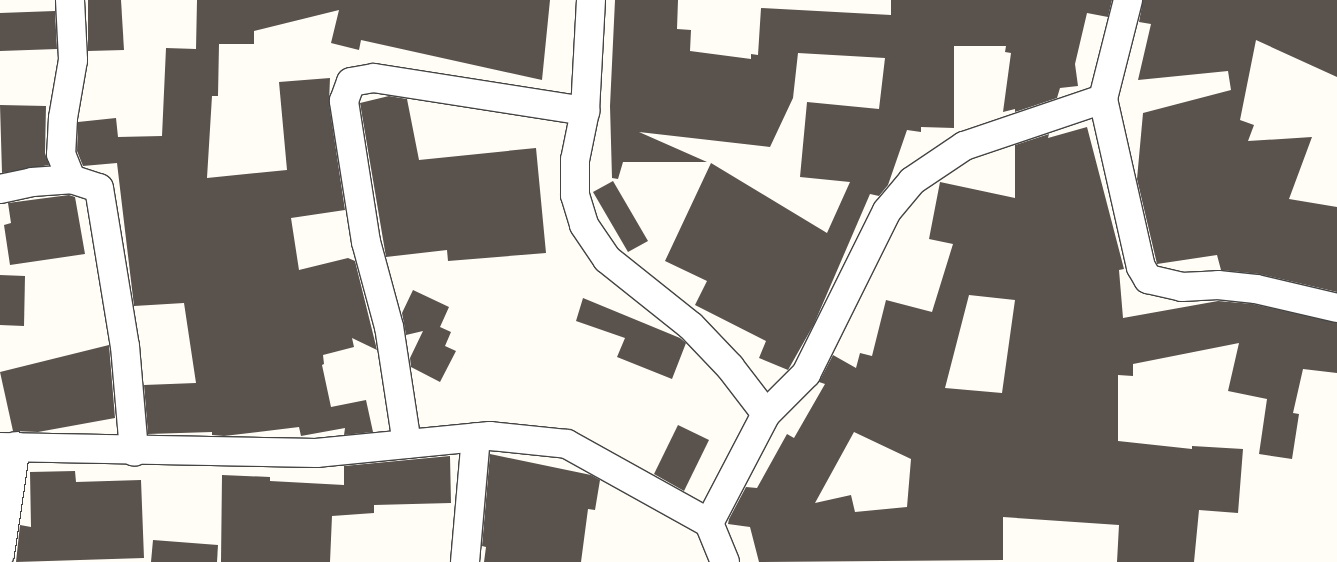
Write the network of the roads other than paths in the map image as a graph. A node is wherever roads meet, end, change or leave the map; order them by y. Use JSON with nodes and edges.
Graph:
{"nodes":[{"id":1,"x":70,"y":0,"type":"edge"},
{"id":2,"x":591,"y":0,"type":"edge"},
{"id":3,"x":1128,"y":0,"type":"edge"},
{"id":4,"x":1103,"y":99,"type":"junction"},
{"id":5,"x":585,"y":111,"type":"junction"},
{"id":6,"x":71,"y":179,"type":"junction"},
{"id":7,"x":0,"y":189,"type":"edge"},
{"id":8,"x":1337,"y":308,"type":"edge"},
{"id":9,"x":766,"y":414,"type":"junction"},
{"id":10,"x":476,"y":437,"type":"junction"},
{"id":11,"x":407,"y":444,"type":"junction"},
{"id":12,"x":8,"y":446,"type":"edge"},
{"id":13,"x":134,"y":452,"type":"junction"},
{"id":14,"x":709,"y":522,"type":"junction"},
{"id":15,"x":0,"y":554,"type":"edge"},
{"id":16,"x":465,"y":562,"type":"edge"},
{"id":17,"x":724,"y":562,"type":"edge"}],
"edges":[{"from":1,"to":6,"type":"street"},
{"from":2,"to":5,"type":"street"},
{"from":3,"to":4,"type":"street"},
{"from":4,"to":8,"type":"street"},
{"from":4,"to":9,"type":"street"},
{"from":5,"to":9,"type":"street"},
{"from":5,"to":11,"type":"street"},
{"from":6,"to":7,"type":"street"},
{"from":6,"to":13,"type":"street"},
{"from":9,"to":14,"type":"street"},
{"from":10,"to":11,"type":"street"},
{"from":10,"to":14,"type":"street"},
{"from":10,"to":16,"type":"street"},
{"from":11,"to":13,"type":"street"},
{"from":12,"to":13,"type":"street"},
{"from":12,"to":15,"type":"street"},
{"from":14,"to":17,"type":"street"}]}
